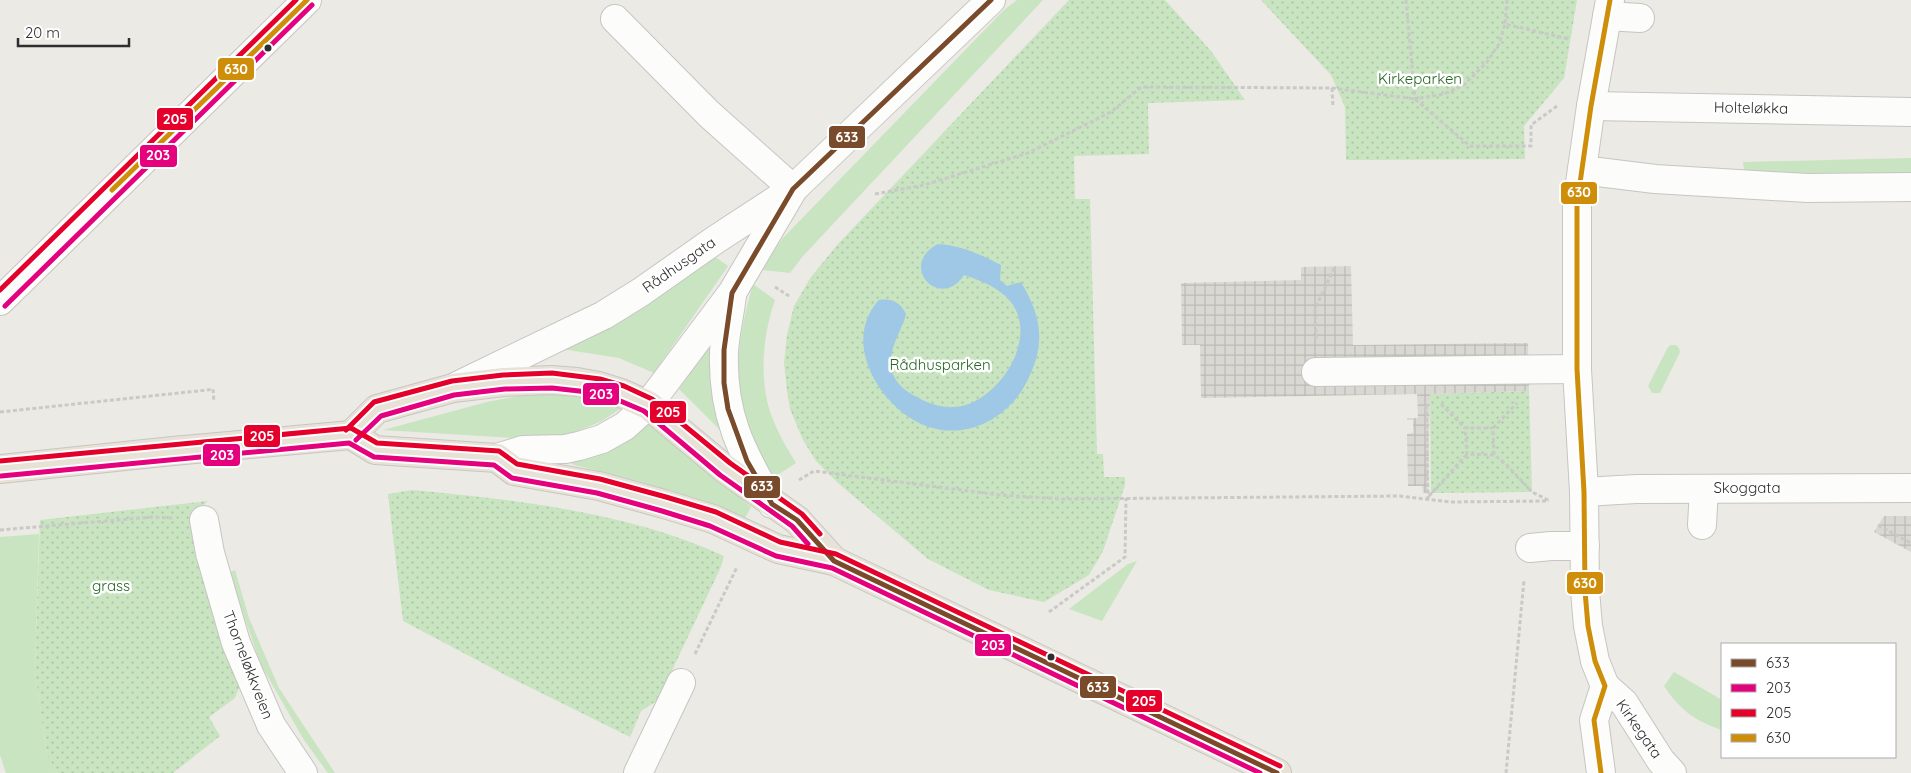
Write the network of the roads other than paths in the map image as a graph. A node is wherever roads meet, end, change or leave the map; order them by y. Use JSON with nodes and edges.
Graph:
{"nodes":[{"id":1,"x":991,"y":0,"type":"edge"},
{"id":2,"x":298,"y":3,"type":"edge"},
{"id":3,"x":1609,"y":8,"type":"edge"},
{"id":4,"x":1640,"y":18,"type":"dead end"},
{"id":5,"x":615,"y":19,"type":"dead end"},
{"id":6,"x":1591,"y":106,"type":"junction"},
{"id":7,"x":1911,"y":112,"type":"edge"},
{"id":8,"x":1582,"y":170,"type":"junction"},
{"id":9,"x":1911,"y":188,"type":"edge"},
{"id":10,"x":793,"y":190,"type":"junction"},
{"id":11,"x":732,"y":294,"type":"junction"},
{"id":12,"x":0,"y":301,"type":"edge"},
{"id":13,"x":1577,"y":369,"type":"junction"},
{"id":14,"x":1316,"y":372,"type":"road end"},
{"id":15,"x":453,"y":388,"type":"junction"},
{"id":16,"x":648,"y":405,"type":"junction"},
{"id":17,"x":352,"y":435,"type":"junction"},
{"id":18,"x":497,"y":458,"type":"junction"},
{"id":19,"x":0,"y":469,"type":"edge"},
{"id":20,"x":1911,"y":488,"type":"edge"},
{"id":21,"x":1704,"y":489,"type":"junction"},
{"id":22,"x":1584,"y":492,"type":"junction"},
{"id":23,"x":772,"y":504,"type":"junction"},
{"id":24,"x":204,"y":520,"type":"road end"},
{"id":25,"x":1702,"y":525,"type":"dead end"},
{"id":26,"x":1585,"y":546,"type":"junction"},
{"id":27,"x":1541,"y":547,"type":"road end"},
{"id":28,"x":834,"y":561,"type":"junction"},
{"id":29,"x":681,"y":683,"type":"road end"},
{"id":30,"x":1605,"y":686,"type":"junction"},
{"id":31,"x":303,"y":773,"type":"edge"},
{"id":32,"x":638,"y":773,"type":"edge"},
{"id":33,"x":1277,"y":773,"type":"edge"},
{"id":34,"x":1601,"y":773,"type":"edge"},
{"id":35,"x":1672,"y":773,"type":"edge"}],
"edges":[{"from":1,"to":10,"type":"street"},
{"from":2,"to":12,"type":"street"},
{"from":3,"to":4,"type":"street"},
{"from":3,"to":6,"type":"street","name":"Kirkegata"},
{"from":5,"to":10,"type":"street"},
{"from":6,"to":7,"type":"street","name":"Holteløkka"},
{"from":6,"to":8,"type":"street","name":"Kirkegata"},
{"from":8,"to":9,"type":"street"},
{"from":8,"to":13,"type":"street","name":"Kirkegata"},
{"from":10,"to":11,"type":"street"},
{"from":10,"to":15,"type":"street","name":"Rådhusgata"},
{"from":11,"to":16,"type":"street"},
{"from":11,"to":23,"type":"street"},
{"from":13,"to":14,"type":"street"},
{"from":13,"to":22,"type":"street","name":"Kirkegata"},
{"from":15,"to":16,"type":"highway"},
{"from":15,"to":17,"type":"highway"},
{"from":16,"to":18,"type":"street"},
{"from":16,"to":23,"type":"highway"},
{"from":17,"to":18,"type":"highway"},
{"from":17,"to":19,"type":"highway"},
{"from":18,"to":28,"type":"highway"},
{"from":20,"to":21,"type":"street","name":"Skoggata"},
{"from":21,"to":22,"type":"street","name":"Skoggata"},
{"from":21,"to":25,"type":"street"},
{"from":22,"to":26,"type":"street","name":"Kirkegata"},
{"from":23,"to":28,"type":"highway"},
{"from":24,"to":31,"type":"street","name":"Thorneløkkveien"},
{"from":26,"to":27,"type":"street"},
{"from":26,"to":30,"type":"street","name":"Kirkegata"},
{"from":28,"to":33,"type":"highway"},
{"from":29,"to":32,"type":"street"},
{"from":30,"to":34,"type":"street","name":"Kirkegata"},
{"from":30,"to":35,"type":"street","name":"Kirkegata"}]}
